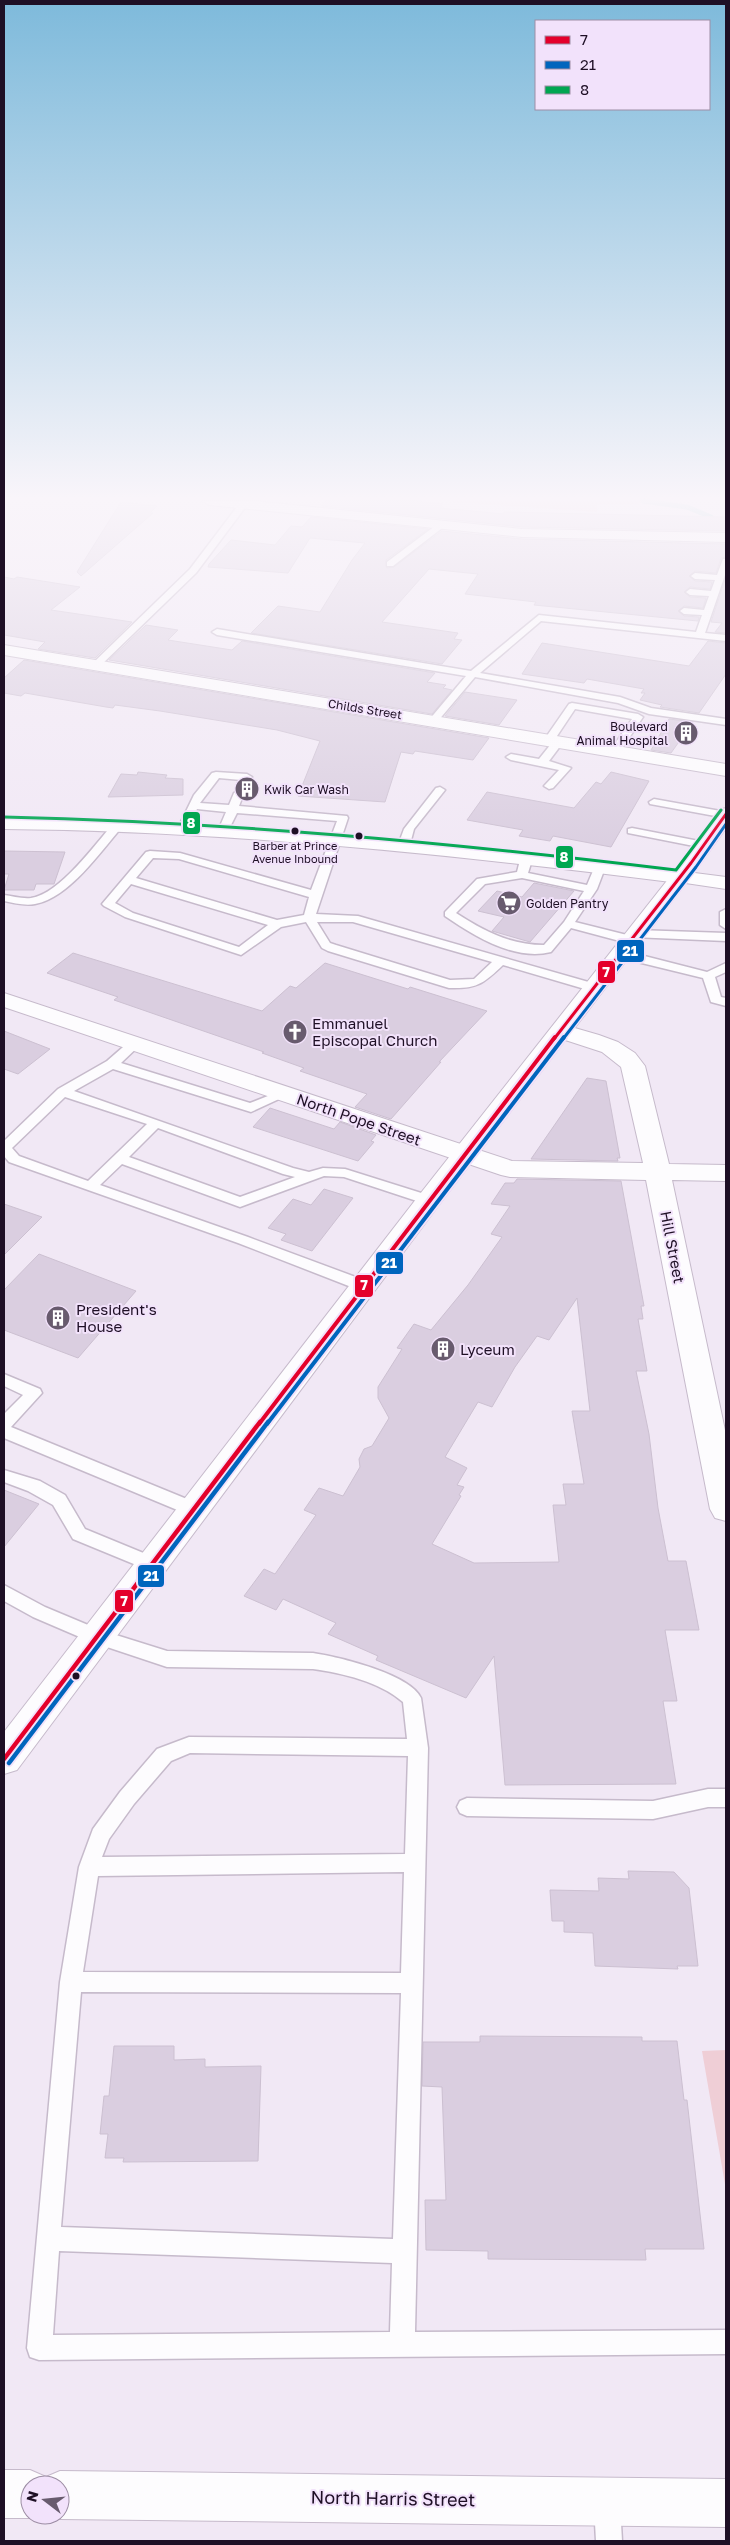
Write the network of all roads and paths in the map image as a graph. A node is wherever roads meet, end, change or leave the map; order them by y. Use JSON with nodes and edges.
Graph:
{"nodes":[{"id":1,"x":143,"y":620,"type":"edge"},
{"id":2,"x":537,"y":620,"type":"edge"},
{"id":3,"x":556,"y":620,"type":"edge"},
{"id":4,"x":705,"y":620,"type":"edge"},
{"id":5,"x":217,"y":632,"type":"dead end"},
{"id":6,"x":700,"y":635,"type":"junction"},
{"id":7,"x":726,"y":638,"type":"edge"},
{"id":8,"x":4,"y":650,"type":"edge"},
{"id":9,"x":96,"y":665,"type":"junction"},
{"id":10,"x":473,"y":674,"type":"junction"},
{"id":11,"x":434,"y":720,"type":"junction"},
{"id":12,"x":726,"y":722,"type":"edge"},
{"id":13,"x":554,"y":741,"type":"junction"},
{"id":14,"x":615,"y":751,"type":"junction"},
{"id":15,"x":511,"y":757,"type":"dead end"},
{"id":16,"x":542,"y":763,"type":"junction"},
{"id":17,"x":726,"y":770,"type":"edge"},
{"id":18,"x":549,"y":786,"type":"dead end"},
{"id":19,"x":440,"y":790,"type":"dead end"},
{"id":20,"x":654,"y":802,"type":"dead end"},
{"id":21,"x":194,"y":806,"type":"junction"},
{"id":22,"x":233,"y":809,"type":"junction"},
{"id":23,"x":276,"y":812,"type":"junction"},
{"id":24,"x":726,"y":814,"type":"edge"},
{"id":25,"x":4,"y":822,"type":"edge"},
{"id":26,"x":118,"y":825,"type":"junction"},
{"id":27,"x":182,"y":830,"type":"junction"},
{"id":28,"x":632,"y":831,"type":"dead end"},
{"id":29,"x":222,"y":833,"type":"junction"},
{"id":30,"x":266,"y":836,"type":"junction"},
{"id":31,"x":335,"y":842,"type":"junction"},
{"id":32,"x":704,"y":845,"type":"junction"},
{"id":33,"x":403,"y":848,"type":"junction"},
{"id":34,"x":524,"y":868,"type":"junction"},
{"id":35,"x":598,"y":868,"type":"junction"},
{"id":36,"x":679,"y":877,"type":"junction"},
{"id":37,"x":128,"y":878,"type":"junction"},
{"id":38,"x":726,"y":883,"type":"edge"},
{"id":39,"x":591,"y":889,"type":"junction"},
{"id":40,"x":315,"y":895,"type":"junction"},
{"id":41,"x":4,"y":898,"type":"edge"},
{"id":42,"x":726,"y":912,"type":"edge"},
{"id":43,"x":309,"y":918,"type":"junction"},
{"id":44,"x":277,"y":924,"type":"junction"},
{"id":45,"x":568,"y":924,"type":"junction"},
{"id":46,"x":726,"y":925,"type":"edge"},
{"id":47,"x":726,"y":937,"type":"edge"},
{"id":48,"x":629,"y":943,"type":"junction"},
{"id":49,"x":500,"y":961,"type":"junction"},
{"id":50,"x":726,"y":967,"type":"edge"},
{"id":51,"x":708,"y":976,"type":"junction"},
{"id":52,"x":595,"y":988,"type":"junction"},
{"id":53,"x":4,"y":1000,"type":"edge"},
{"id":54,"x":726,"y":1002,"type":"edge"},
{"id":55,"x":561,"y":1032,"type":"junction"},
{"id":56,"x":136,"y":1044,"type":"junction"},
{"id":57,"x":112,"y":1064,"type":"junction"},
{"id":58,"x":63,"y":1092,"type":"junction"},
{"id":59,"x":283,"y":1094,"type":"junction"},
{"id":60,"x":156,"y":1123,"type":"junction"},
{"id":61,"x":464,"y":1155,"type":"junction"},
{"id":62,"x":120,"y":1158,"type":"junction"},
{"id":63,"x":658,"y":1173,"type":"junction"},
{"id":64,"x":726,"y":1174,"type":"edge"},
{"id":65,"x":310,"y":1177,"type":"junction"},
{"id":66,"x":90,"y":1187,"type":"junction"},
{"id":67,"x":429,"y":1200,"type":"junction"},
{"id":68,"x":364,"y":1286,"type":"junction"},
{"id":69,"x":4,"y":1380,"type":"edge"},
{"id":70,"x":4,"y":1424,"type":"edge"},
{"id":71,"x":4,"y":1432,"type":"edge"},
{"id":72,"x":4,"y":1476,"type":"edge"},
{"id":73,"x":194,"y":1509,"type":"junction"},
{"id":74,"x":726,"y":1509,"type":"edge"},
{"id":75,"x":152,"y":1564,"type":"junction"},
{"id":76,"x":4,"y":1592,"type":"edge"},
{"id":77,"x":96,"y":1636,"type":"junction"},
{"id":78,"x":418,"y":1748,"type":"junction"},
{"id":79,"x":4,"y":1759,"type":"edge"},
{"id":80,"x":726,"y":1798,"type":"edge"},
{"id":81,"x":467,"y":1806,"type":"dead end"},
{"id":82,"x":415,"y":1863,"type":"junction"},
{"id":83,"x":89,"y":1867,"type":"junction"},
{"id":84,"x":71,"y":1982,"type":"junction"},
{"id":85,"x":411,"y":1983,"type":"junction"},
{"id":86,"x":48,"y":2239,"type":"junction"},
{"id":87,"x":404,"y":2251,"type":"junction"},
{"id":88,"x":726,"y":2342,"type":"edge"},
{"id":89,"x":402,"y":2344,"type":"junction"},
{"id":90,"x":4,"y":2494,"type":"edge"},
{"id":91,"x":20,"y":2494,"type":"edge"},
{"id":92,"x":70,"y":2495,"type":"edge"},
{"id":93,"x":726,"y":2503,"type":"edge"},
{"id":94,"x":608,"y":2521,"type":"edge"}],
"edges":[{"from":1,"to":9,"type":"lane"},
{"from":2,"to":10,"type":"lane"},
{"from":3,"to":6,"type":"lane"},
{"from":4,"to":6,"type":"lane"},
{"from":5,"to":10,"type":"lane"},
{"from":6,"to":7,"type":"lane"},
{"from":8,"to":9,"type":"street","name":"Childs Street"},
{"from":9,"to":11,"type":"street","name":"Childs Street"},
{"from":10,"to":11,"type":"lane"},
{"from":10,"to":12,"type":"lane"},
{"from":11,"to":13,"type":"street","name":"Childs Street"},
{"from":13,"to":14,"type":"street","name":"Childs Street"},
{"from":13,"to":14,"type":"lane"},
{"from":13,"to":16,"type":"lane"},
{"from":14,"to":17,"type":"street","name":"Childs Street"},
{"from":15,"to":16,"type":"lane"},
{"from":16,"to":18,"type":"lane"},
{"from":19,"to":33,"type":"lane"},
{"from":20,"to":24,"type":"lane"},
{"from":21,"to":22,"type":"lane"},
{"from":21,"to":22,"type":"lane"},
{"from":21,"to":27,"type":"lane"},
{"from":22,"to":23,"type":"lane"},
{"from":22,"to":29,"type":"lane"},
{"from":23,"to":30,"type":"lane"},
{"from":23,"to":31,"type":"lane"},
{"from":24,"to":32,"type":"street"},
{"from":25,"to":26,"type":"street"},
{"from":26,"to":27,"type":"street"},
{"from":26,"to":41,"type":"lane"},
{"from":27,"to":29,"type":"street"},
{"from":28,"to":32,"type":"lane"},
{"from":29,"to":30,"type":"street"},
{"from":30,"to":31,"type":"street"},
{"from":31,"to":33,"type":"street"},
{"from":31,"to":40,"type":"lane"},
{"from":32,"to":36,"type":"street"},
{"from":33,"to":34,"type":"street"},
{"from":34,"to":35,"type":"street"},
{"from":34,"to":39,"type":"lane"},
{"from":34,"to":45,"type":"lane"},
{"from":35,"to":36,"type":"street"},
{"from":35,"to":39,"type":"lane"},
{"from":36,"to":38,"type":"street"},
{"from":36,"to":48,"type":"street"},
{"from":37,"to":40,"type":"lane"},
{"from":37,"to":44,"type":"lane"},
{"from":37,"to":44,"type":"lane"},
{"from":39,"to":45,"type":"lane"},
{"from":40,"to":43,"type":"lane"},
{"from":42,"to":46,"type":"lane"},
{"from":43,"to":44,"type":"lane"},
{"from":43,"to":49,"type":"lane"},
{"from":43,"to":49,"type":"lane"},
{"from":45,"to":48,"type":"lane"},
{"from":47,"to":48,"type":"lane"},
{"from":48,"to":51,"type":"lane"},
{"from":48,"to":52,"type":"street"},
{"from":49,"to":52,"type":"lane"},
{"from":50,"to":51,"type":"lane"},
{"from":51,"to":54,"type":"lane"},
{"from":52,"to":55,"type":"street"},
{"from":53,"to":56,"type":"street","name":"North Pope Street"},
{"from":55,"to":61,"type":"street"},
{"from":55,"to":63,"type":"street","name":"Hill Street"},
{"from":56,"to":57,"type":"lane"},
{"from":56,"to":59,"type":"street","name":"North Pope Street"},
{"from":57,"to":58,"type":"lane"},
{"from":57,"to":59,"type":"lane"},
{"from":58,"to":60,"type":"lane"},
{"from":58,"to":66,"type":"lane"},
{"from":59,"to":61,"type":"street","name":"North Pope Street"},
{"from":60,"to":62,"type":"lane"},
{"from":60,"to":65,"type":"lane"},
{"from":61,"to":63,"type":"street","name":"North Pope Street"},
{"from":61,"to":67,"type":"street"},
{"from":62,"to":65,"type":"lane"},
{"from":62,"to":66,"type":"lane"},
{"from":63,"to":64,"type":"street","name":"North Pope Street"},
{"from":63,"to":74,"type":"street","name":"Hill Street"},
{"from":65,"to":67,"type":"lane"},
{"from":66,"to":68,"type":"lane"},
{"from":67,"to":68,"type":"street"},
{"from":68,"to":73,"type":"street"},
{"from":69,"to":70,"type":"lane"},
{"from":71,"to":73,"type":"lane"},
{"from":72,"to":75,"type":"lane"},
{"from":73,"to":75,"type":"street"},
{"from":75,"to":77,"type":"street"},
{"from":76,"to":77,"type":"lane"},
{"from":77,"to":78,"type":"lane"},
{"from":77,"to":79,"type":"street"},
{"from":78,"to":82,"type":"lane"},
{"from":78,"to":83,"type":"lane"},
{"from":80,"to":81,"type":"lane"},
{"from":82,"to":83,"type":"lane"},
{"from":82,"to":85,"type":"lane"},
{"from":83,"to":84,"type":"lane"},
{"from":84,"to":85,"type":"lane"},
{"from":84,"to":86,"type":"lane"},
{"from":85,"to":87,"type":"lane"},
{"from":86,"to":87,"type":"lane"},
{"from":86,"to":89,"type":"lane"},
{"from":87,"to":89,"type":"lane"},
{"from":88,"to":89,"type":"lane"},
{"from":90,"to":91,"type":"street"},
{"from":92,"to":94,"type":"street","name":"North Harris Street"},
{"from":93,"to":94,"type":"street","name":"North Harris Street"}]}
